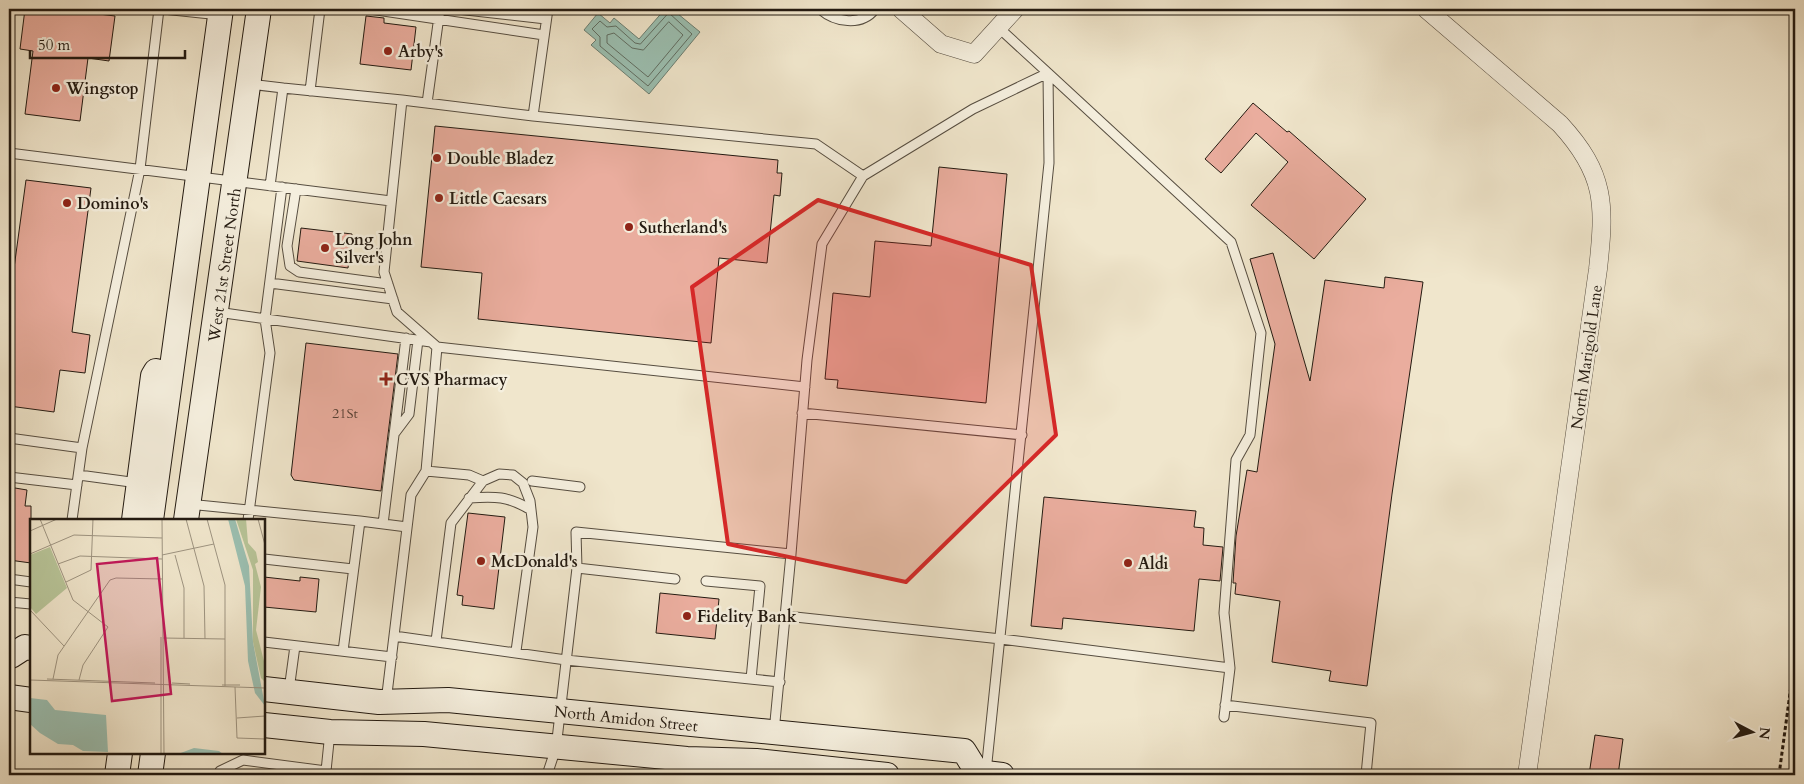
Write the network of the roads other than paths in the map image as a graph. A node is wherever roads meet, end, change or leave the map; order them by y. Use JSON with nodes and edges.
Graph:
{"nodes":[{"id":1,"x":159,"y":9,"type":"edge"},
{"id":2,"x":163,"y":9,"type":"edge"},
{"id":3,"x":259,"y":9,"type":"edge"},
{"id":4,"x":320,"y":9,"type":"edge"},
{"id":5,"x":370,"y":9,"type":"edge"},
{"id":6,"x":440,"y":9,"type":"edge"},
{"id":7,"x":457,"y":9,"type":"edge"},
{"id":8,"x":548,"y":9,"type":"edge"},
{"id":9,"x":820,"y":9,"type":"edge"},
{"id":10,"x":875,"y":9,"type":"edge"},
{"id":11,"x":1015,"y":9,"type":"edge"},
{"id":12,"x":1426,"y":9,"type":"edge"},
{"id":13,"x":903,"y":10,"type":"edge"},
{"id":14,"x":220,"y":12,"type":"edge"},
{"id":15,"x":546,"y":19,"type":"junction"},
{"id":16,"x":437,"y":20,"type":"junction"},
{"id":17,"x":999,"y":28,"type":"junction"},
{"id":18,"x":544,"y":35,"type":"junction"},
{"id":19,"x":1048,"y":73,"type":"junction"},
{"id":20,"x":249,"y":84,"type":"junction"},
{"id":21,"x":283,"y":88,"type":"junction"},
{"id":22,"x":310,"y":91,"type":"junction"},
{"id":23,"x":402,"y":100,"type":"junction"},
{"id":24,"x":427,"y":103,"type":"junction"},
{"id":25,"x":533,"y":116,"type":"junction"},
{"id":26,"x":9,"y":153,"type":"edge"},
{"id":27,"x":140,"y":169,"type":"junction"},
{"id":28,"x":198,"y":176,"type":"junction"},
{"id":29,"x":862,"y":176,"type":"junction"},
{"id":30,"x":236,"y":181,"type":"junction"},
{"id":31,"x":270,"y":186,"type":"junction"},
{"id":32,"x":282,"y":187,"type":"junction"},
{"id":33,"x":296,"y":189,"type":"junction"},
{"id":34,"x":391,"y":201,"type":"junction"},
{"id":35,"x":270,"y":282,"type":"junction"},
{"id":36,"x":388,"y":284,"type":"junction"},
{"id":37,"x":393,"y":299,"type":"junction"},
{"id":38,"x":217,"y":312,"type":"junction"},
{"id":39,"x":265,"y":319,"type":"junction"},
{"id":40,"x":175,"y":336,"type":"junction"},
{"id":41,"x":406,"y":338,"type":"junction"},
{"id":42,"x":418,"y":340,"type":"junction"},
{"id":43,"x":434,"y":344,"type":"junction"},
{"id":44,"x":805,"y":387,"type":"junction"},
{"id":45,"x":802,"y":413,"type":"junction"},
{"id":46,"x":393,"y":434,"type":"junction"},
{"id":47,"x":1022,"y":435,"type":"junction"},
{"id":48,"x":9,"y":438,"type":"edge"},
{"id":49,"x":82,"y":448,"type":"junction"},
{"id":50,"x":426,"y":471,"type":"junction"},
{"id":51,"x":78,"y":474,"type":"junction"},
{"id":52,"x":9,"y":477,"type":"edge"},
{"id":53,"x":483,"y":481,"type":"junction"},
{"id":54,"x":532,"y":481,"type":"dead end"},
{"id":55,"x":138,"y":483,"type":"junction"},
{"id":56,"x":77,"y":485,"type":"junction"},
{"id":57,"x":580,"y":487,"type":"dead end"},
{"id":58,"x":469,"y":498,"type":"junction"},
{"id":59,"x":531,"y":510,"type":"junction"},
{"id":60,"x":187,"y":512,"type":"edge"},
{"id":61,"x":249,"y":516,"type":"edge"},
{"id":62,"x":72,"y":519,"type":"edge"},
{"id":63,"x":134,"y":519,"type":"edge"},
{"id":64,"x":151,"y":519,"type":"edge"},
{"id":65,"x":360,"y":521,"type":"junction"},
{"id":66,"x":383,"y":524,"type":"junction"},
{"id":67,"x":407,"y":527,"type":"junction"},
{"id":68,"x":791,"y":554,"type":"junction"},
{"id":69,"x":265,"y":559,"type":"edge"},
{"id":70,"x":577,"y":568,"type":"junction"},
{"id":71,"x":353,"y":570,"type":"junction"},
{"id":72,"x":675,"y":579,"type":"dead end"},
{"id":73,"x":9,"y":580,"type":"edge"},
{"id":74,"x":706,"y":581,"type":"dead end"},
{"id":75,"x":30,"y":582,"type":"edge"},
{"id":76,"x":9,"y":602,"type":"edge"},
{"id":77,"x":30,"y":604,"type":"edge"},
{"id":78,"x":786,"y":616,"type":"junction"},
{"id":79,"x":394,"y":636,"type":"junction"},
{"id":80,"x":1001,"y":639,"type":"junction"},
{"id":81,"x":436,"y":641,"type":"junction"},
{"id":82,"x":265,"y":642,"type":"edge"},
{"id":83,"x":294,"y":646,"type":"junction"},
{"id":84,"x":343,"y":651,"type":"junction"},
{"id":85,"x":516,"y":651,"type":"junction"},
{"id":86,"x":392,"y":657,"type":"junction"},
{"id":87,"x":566,"y":660,"type":"junction"},
{"id":88,"x":1230,"y":668,"type":"junction"},
{"id":89,"x":751,"y":679,"type":"junction"},
{"id":90,"x":780,"y":682,"type":"junction"},
{"id":91,"x":265,"y":689,"type":"edge"},
{"id":92,"x":288,"y":692,"type":"junction"},
{"id":93,"x":9,"y":698,"type":"edge"},
{"id":94,"x":30,"y":700,"type":"edge"},
{"id":95,"x":386,"y":702,"type":"junction"},
{"id":96,"x":1225,"y":705,"type":"junction"},
{"id":97,"x":560,"y":711,"type":"junction"},
{"id":98,"x":1224,"y":717,"type":"dead end"},
{"id":99,"x":265,"y":725,"type":"edge"},
{"id":100,"x":330,"y":732,"type":"junction"},
{"id":101,"x":774,"y":732,"type":"junction"},
{"id":102,"x":556,"y":748,"type":"junction"},
{"id":103,"x":120,"y":754,"type":"edge"},
{"id":104,"x":153,"y":754,"type":"edge"},
{"id":105,"x":755,"y":768,"type":"edge"},
{"id":106,"x":325,"y":773,"type":"edge"},
{"id":107,"x":984,"y":774,"type":"edge"},
{"id":108,"x":117,"y":775,"type":"edge"},
{"id":109,"x":150,"y":775,"type":"edge"},
{"id":110,"x":218,"y":775,"type":"edge"},
{"id":111,"x":547,"y":775,"type":"edge"},
{"id":112,"x":887,"y":775,"type":"edge"},
{"id":113,"x":1366,"y":775,"type":"edge"},
{"id":114,"x":1527,"y":775,"type":"edge"}],
"edges":[{"from":1,"to":27,"type":"lane"},
{"from":2,"to":14,"type":"lane"},
{"from":3,"to":20,"type":"main road","name":"West 21st Street North"},
{"from":4,"to":22,"type":"lane"},
{"from":5,"to":16,"type":"lane"},
{"from":6,"to":16,"type":"lane"},
{"from":7,"to":15,"type":"lane"},
{"from":8,"to":15,"type":"lane"},
{"from":9,"to":10,"type":"lane"},
{"from":11,"to":17,"type":"street"},
{"from":12,"to":114,"type":"street","name":"North Marigold Lane"},
{"from":13,"to":17,"type":"street"},
{"from":14,"to":28,"type":"main road"},
{"from":15,"to":18,"type":"lane"},
{"from":16,"to":18,"type":"lane"},
{"from":16,"to":24,"type":"lane"},
{"from":17,"to":19,"type":"lane"},
{"from":18,"to":25,"type":"lane"},
{"from":19,"to":29,"type":"lane"},
{"from":19,"to":47,"type":"lane"},
{"from":19,"to":88,"type":"lane"},
{"from":20,"to":21,"type":"lane"},
{"from":20,"to":30,"type":"main road","name":"West 21st Street North"},
{"from":21,"to":22,"type":"lane"},
{"from":21,"to":31,"type":"lane"},
{"from":22,"to":23,"type":"lane"},
{"from":23,"to":24,"type":"lane"},
{"from":23,"to":34,"type":"lane"},
{"from":24,"to":25,"type":"lane"},
{"from":25,"to":29,"type":"lane"},
{"from":26,"to":27,"type":"lane"},
{"from":27,"to":28,"type":"lane"},
{"from":27,"to":49,"type":"lane"},
{"from":28,"to":30,"type":"lane"},
{"from":28,"to":40,"type":"main road"},
{"from":29,"to":44,"type":"lane"},
{"from":30,"to":31,"type":"lane"},
{"from":30,"to":38,"type":"main road","name":"West 21st Street North"},
{"from":31,"to":32,"type":"lane"},
{"from":32,"to":33,"type":"lane"},
{"from":32,"to":35,"type":"lane"},
{"from":33,"to":34,"type":"lane"},
{"from":33,"to":36,"type":"lane"},
{"from":34,"to":36,"type":"lane"},
{"from":35,"to":37,"type":"lane"},
{"from":35,"to":39,"type":"lane"},
{"from":36,"to":37,"type":"lane"},
{"from":37,"to":43,"type":"lane"},
{"from":38,"to":39,"type":"lane"},
{"from":38,"to":60,"type":"main road","name":"West 21st Street North"},
{"from":39,"to":41,"type":"lane"},
{"from":39,"to":61,"type":"lane"},
{"from":40,"to":55,"type":"main road"},
{"from":40,"to":64,"type":"main road"},
{"from":41,"to":42,"type":"lane"},
{"from":41,"to":46,"type":"lane"},
{"from":42,"to":43,"type":"lane"},
{"from":42,"to":46,"type":"lane"},
{"from":43,"to":44,"type":"lane"},
{"from":43,"to":50,"type":"lane"},
{"from":44,"to":45,"type":"lane"},
{"from":45,"to":47,"type":"lane"},
{"from":45,"to":68,"type":"lane"},
{"from":46,"to":66,"type":"lane"},
{"from":47,"to":80,"type":"lane"},
{"from":48,"to":49,"type":"lane"},
{"from":49,"to":51,"type":"lane"},
{"from":50,"to":53,"type":"lane"},
{"from":50,"to":67,"type":"lane"},
{"from":51,"to":55,"type":"lane"},
{"from":51,"to":56,"type":"lane"},
{"from":52,"to":56,"type":"lane"},
{"from":53,"to":58,"type":"lane"},
{"from":53,"to":59,"type":"lane"},
{"from":54,"to":57,"type":"lane"},
{"from":55,"to":63,"type":"main road"},
{"from":56,"to":62,"type":"lane"},
{"from":58,"to":59,"type":"lane"},
{"from":58,"to":81,"type":"lane"},
{"from":59,"to":85,"type":"lane"},
{"from":60,"to":61,"type":"lane"},
{"from":61,"to":65,"type":"lane"},
{"from":65,"to":66,"type":"lane"},
{"from":65,"to":71,"type":"lane"},
{"from":66,"to":67,"type":"lane"},
{"from":67,"to":79,"type":"lane"},
{"from":68,"to":70,"type":"lane"},
{"from":68,"to":78,"type":"lane"},
{"from":69,"to":71,"type":"lane"},
{"from":70,"to":72,"type":"lane"},
{"from":70,"to":87,"type":"lane"},
{"from":71,"to":84,"type":"lane"},
{"from":73,"to":75,"type":"lane"},
{"from":74,"to":89,"type":"lane"},
{"from":76,"to":77,"type":"lane"},
{"from":78,"to":80,"type":"lane"},
{"from":78,"to":90,"type":"lane"},
{"from":79,"to":81,"type":"lane"},
{"from":79,"to":86,"type":"lane"},
{"from":80,"to":88,"type":"lane"},
{"from":80,"to":107,"type":"lane"},
{"from":81,"to":85,"type":"lane"},
{"from":82,"to":83,"type":"lane"},
{"from":83,"to":84,"type":"lane"},
{"from":83,"to":92,"type":"lane"},
{"from":84,"to":86,"type":"lane"},
{"from":85,"to":87,"type":"lane"},
{"from":86,"to":95,"type":"lane"},
{"from":87,"to":89,"type":"lane"},
{"from":87,"to":97,"type":"lane"},
{"from":88,"to":96,"type":"lane"},
{"from":89,"to":90,"type":"lane"},
{"from":90,"to":101,"type":"lane"},
{"from":91,"to":92,"type":"main road","name":"North Amidon Street"},
{"from":92,"to":95,"type":"main road","name":"North Amidon Street"},
{"from":93,"to":94,"type":"main road"},
{"from":95,"to":97,"type":"main road","name":"North Amidon Street"},
{"from":96,"to":98,"type":"lane"},
{"from":96,"to":113,"type":"lane"},
{"from":97,"to":101,"type":"main road","name":"North Amidon Street"},
{"from":97,"to":102,"type":"lane"},
{"from":99,"to":100,"type":"main road"},
{"from":100,"to":102,"type":"main road"},
{"from":100,"to":106,"type":"lane"},
{"from":101,"to":107,"type":"main road","name":"North Amidon Street"},
{"from":102,"to":105,"type":"main road"},
{"from":102,"to":111,"type":"lane"},
{"from":103,"to":108,"type":"main road"},
{"from":104,"to":109,"type":"main road"},
{"from":105,"to":112,"type":"main road"},
{"from":106,"to":110,"type":"lane"}]}
